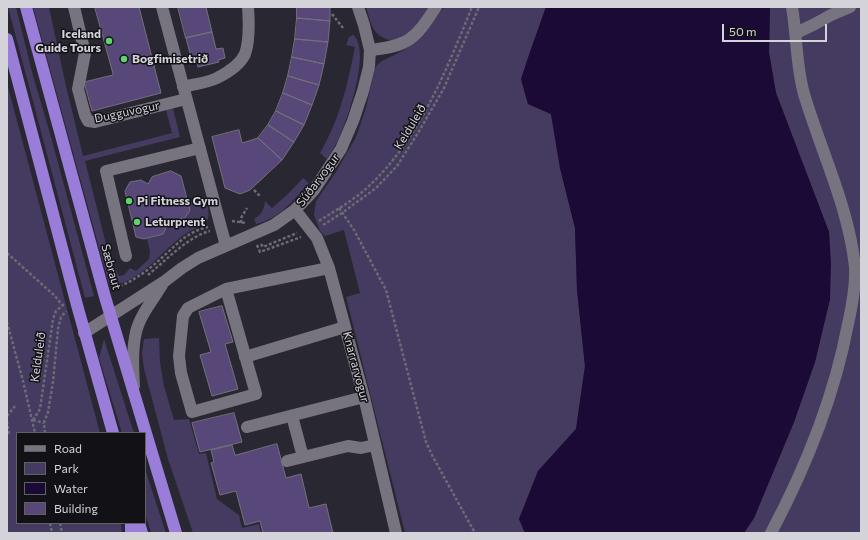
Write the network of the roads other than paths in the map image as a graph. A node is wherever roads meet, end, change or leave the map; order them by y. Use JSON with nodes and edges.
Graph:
{"nodes":[{"id":1,"x":26,"y":7,"type":"edge"},
{"id":2,"x":74,"y":7,"type":"edge"},
{"id":3,"x":162,"y":7,"type":"edge"},
{"id":4,"x":248,"y":7,"type":"edge"},
{"id":5,"x":358,"y":7,"type":"edge"},
{"id":6,"x":436,"y":7,"type":"edge"},
{"id":7,"x":792,"y":7,"type":"edge"},
{"id":8,"x":850,"y":7,"type":"edge"},
{"id":9,"x":796,"y":33,"type":"junction"},
{"id":10,"x":7,"y":39,"type":"edge"},
{"id":11,"x":370,"y":50,"type":"junction"},
{"id":12,"x":183,"y":87,"type":"junction"},
{"id":13,"x":186,"y":99,"type":"junction"},
{"id":14,"x":200,"y":148,"type":"junction"},
{"id":15,"x":295,"y":210,"type":"junction"},
{"id":16,"x":226,"y":246,"type":"junction"},
{"id":17,"x":126,"y":256,"type":"dead end"},
{"id":18,"x":330,"y":268,"type":"junction"},
{"id":19,"x":165,"y":281,"type":"junction"},
{"id":20,"x":226,"y":289,"type":"junction"},
{"id":21,"x":111,"y":316,"type":"junction"},
{"id":22,"x":345,"y":327,"type":"junction"},
{"id":23,"x":84,"y":333,"type":"junction"},
{"id":24,"x":245,"y":357,"type":"junction"},
{"id":25,"x":134,"y":390,"type":"junction"},
{"id":26,"x":364,"y":397,"type":"junction"},
{"id":27,"x":292,"y":416,"type":"junction"},
{"id":28,"x":247,"y":427,"type":"dead end"},
{"id":29,"x":113,"y":432,"type":"edge"},
{"id":30,"x":375,"y":445,"type":"junction"},
{"id":31,"x":303,"y":457,"type":"junction"},
{"id":32,"x":287,"y":461,"type":"dead end"},
{"id":33,"x":168,"y":509,"type":"junction"},
{"id":34,"x":176,"y":533,"type":"edge"},
{"id":35,"x":185,"y":533,"type":"edge"},
{"id":36,"x":396,"y":533,"type":"edge"},
{"id":37,"x":771,"y":533,"type":"edge"}],
"edges":[{"from":1,"to":21,"type":"highway","name":"Sæbraut"},
{"from":2,"to":13,"type":"street","name":"Dugguvogur"},
{"from":3,"to":12,"type":"street"},
{"from":4,"to":12,"type":"street"},
{"from":5,"to":11,"type":"street","name":"Súðarvogur"},
{"from":6,"to":11,"type":"street"},
{"from":7,"to":9,"type":"street"},
{"from":8,"to":9,"type":"street"},
{"from":9,"to":37,"type":"street"},
{"from":10,"to":23,"type":"highway"},
{"from":11,"to":15,"type":"street","name":"Súðarvogur"},
{"from":12,"to":13,"type":"street"},
{"from":13,"to":14,"type":"street"},
{"from":14,"to":16,"type":"street"},
{"from":14,"to":17,"type":"street"},
{"from":15,"to":16,"type":"street","name":"Súðarvogur"},
{"from":15,"to":18,"type":"street","name":"Knarrarvogur"},
{"from":16,"to":19,"type":"street","name":"Súðarvogur"},
{"from":18,"to":20,"type":"street"},
{"from":18,"to":22,"type":"street","name":"Knarrarvogur"},
{"from":19,"to":21,"type":"street","name":"Súðarvogur"},
{"from":19,"to":25,"type":"street","name":"Súðarvogur"},
{"from":20,"to":24,"type":"street"},
{"from":20,"to":24,"type":"street"},
{"from":21,"to":23,"type":"street","name":"Súðarvogur"},
{"from":21,"to":25,"type":"highway","name":"Sæbraut"},
{"from":22,"to":24,"type":"street"},
{"from":22,"to":26,"type":"street","name":"Knarrarvogur"},
{"from":23,"to":29,"type":"highway"},
{"from":25,"to":33,"type":"highway","name":"Sæbraut"},
{"from":26,"to":27,"type":"street"},
{"from":26,"to":30,"type":"street","name":"Knarrarvogur"},
{"from":27,"to":28,"type":"street"},
{"from":27,"to":31,"type":"street"},
{"from":30,"to":31,"type":"street"},
{"from":30,"to":36,"type":"street","name":"Knarrarvogur"},
{"from":31,"to":32,"type":"street"},
{"from":33,"to":34,"type":"highway","name":"Sæbraut"},
{"from":33,"to":35,"type":"highway"}]}
